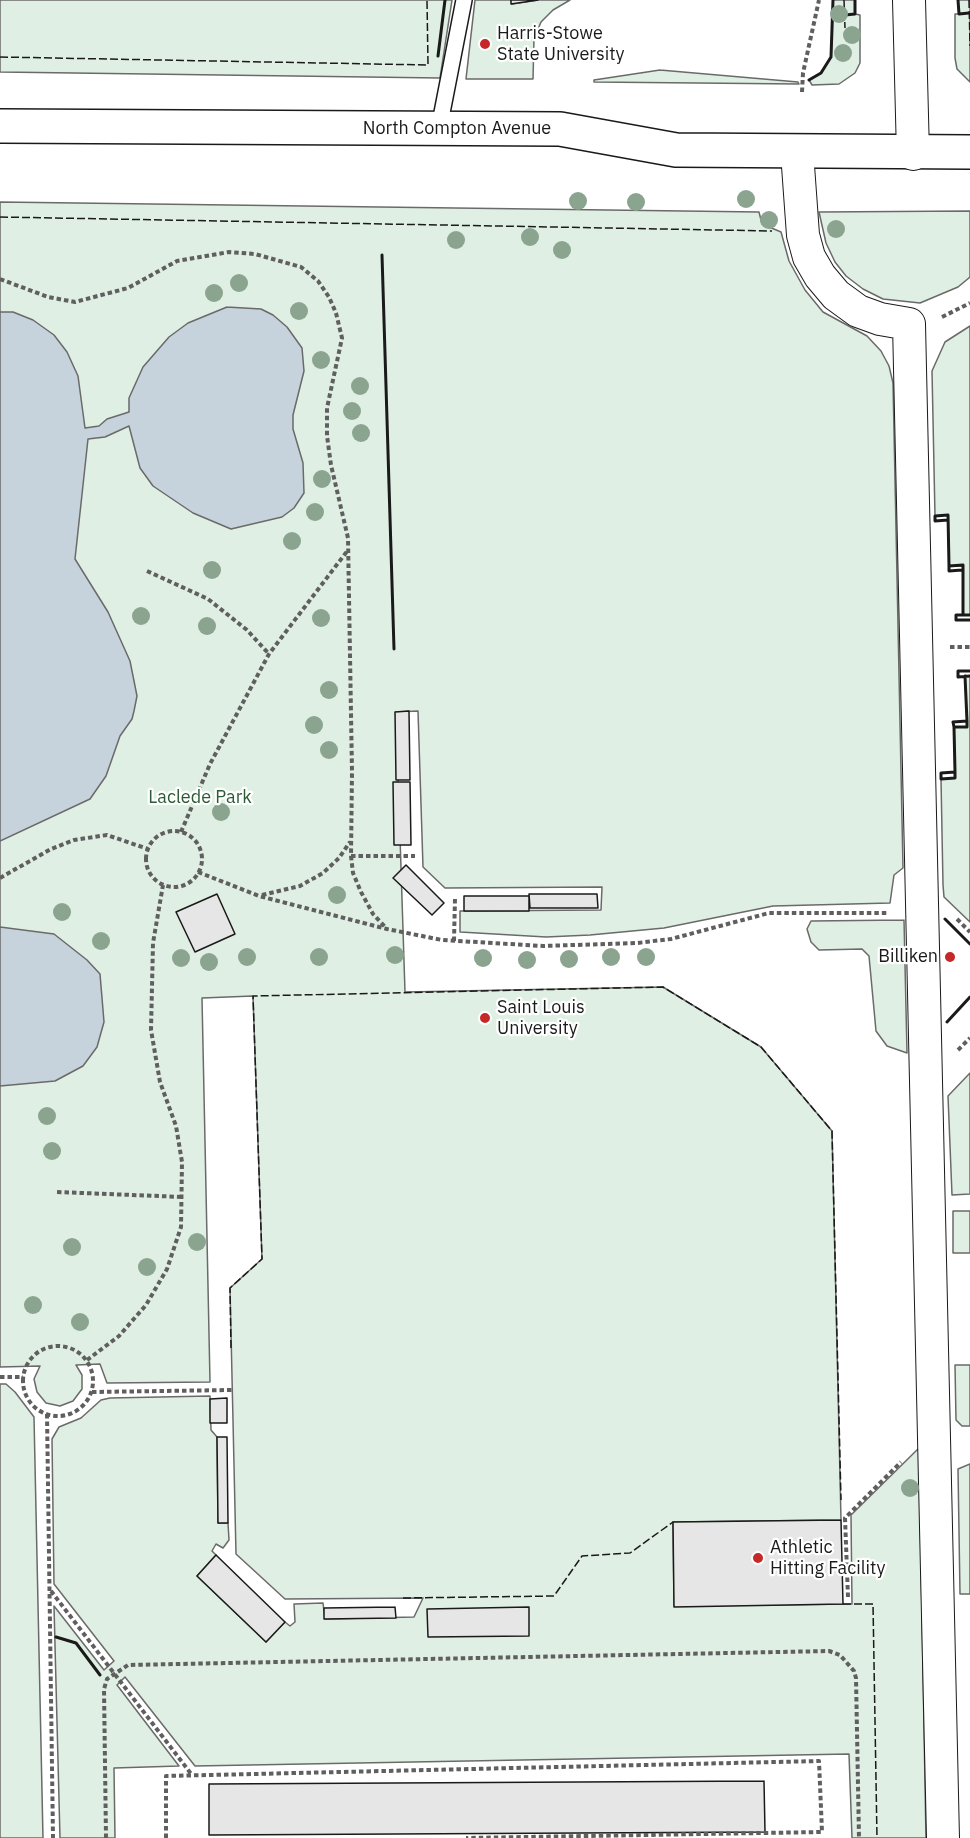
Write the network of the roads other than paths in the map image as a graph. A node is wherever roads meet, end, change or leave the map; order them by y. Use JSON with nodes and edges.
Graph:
{"nodes":[{"id":1,"x":464,"y":0,"type":"edge"},
{"id":2,"x":909,"y":0,"type":"edge"},
{"id":3,"x":0,"y":126,"type":"edge"},
{"id":4,"x":439,"y":128,"type":"junction"},
{"id":5,"x":797,"y":152,"type":"junction"},
{"id":6,"x":970,"y":153,"type":"edge"},
{"id":7,"x":913,"y":154,"type":"junction"},
{"id":8,"x":943,"y":1838,"type":"edge"}],
"edges":[{"from":1,"to":4,"type":"lane"},
{"from":2,"to":7,"type":"street"},
{"from":3,"to":4,"type":"main road","name":"North Compton Avenue"},
{"from":4,"to":5,"type":"main road","name":"North Compton Avenue"},
{"from":5,"to":7,"type":"main road","name":"North Compton Avenue"},
{"from":5,"to":8,"type":"street"},
{"from":6,"to":7,"type":"main road","name":"North Compton Avenue"}]}
